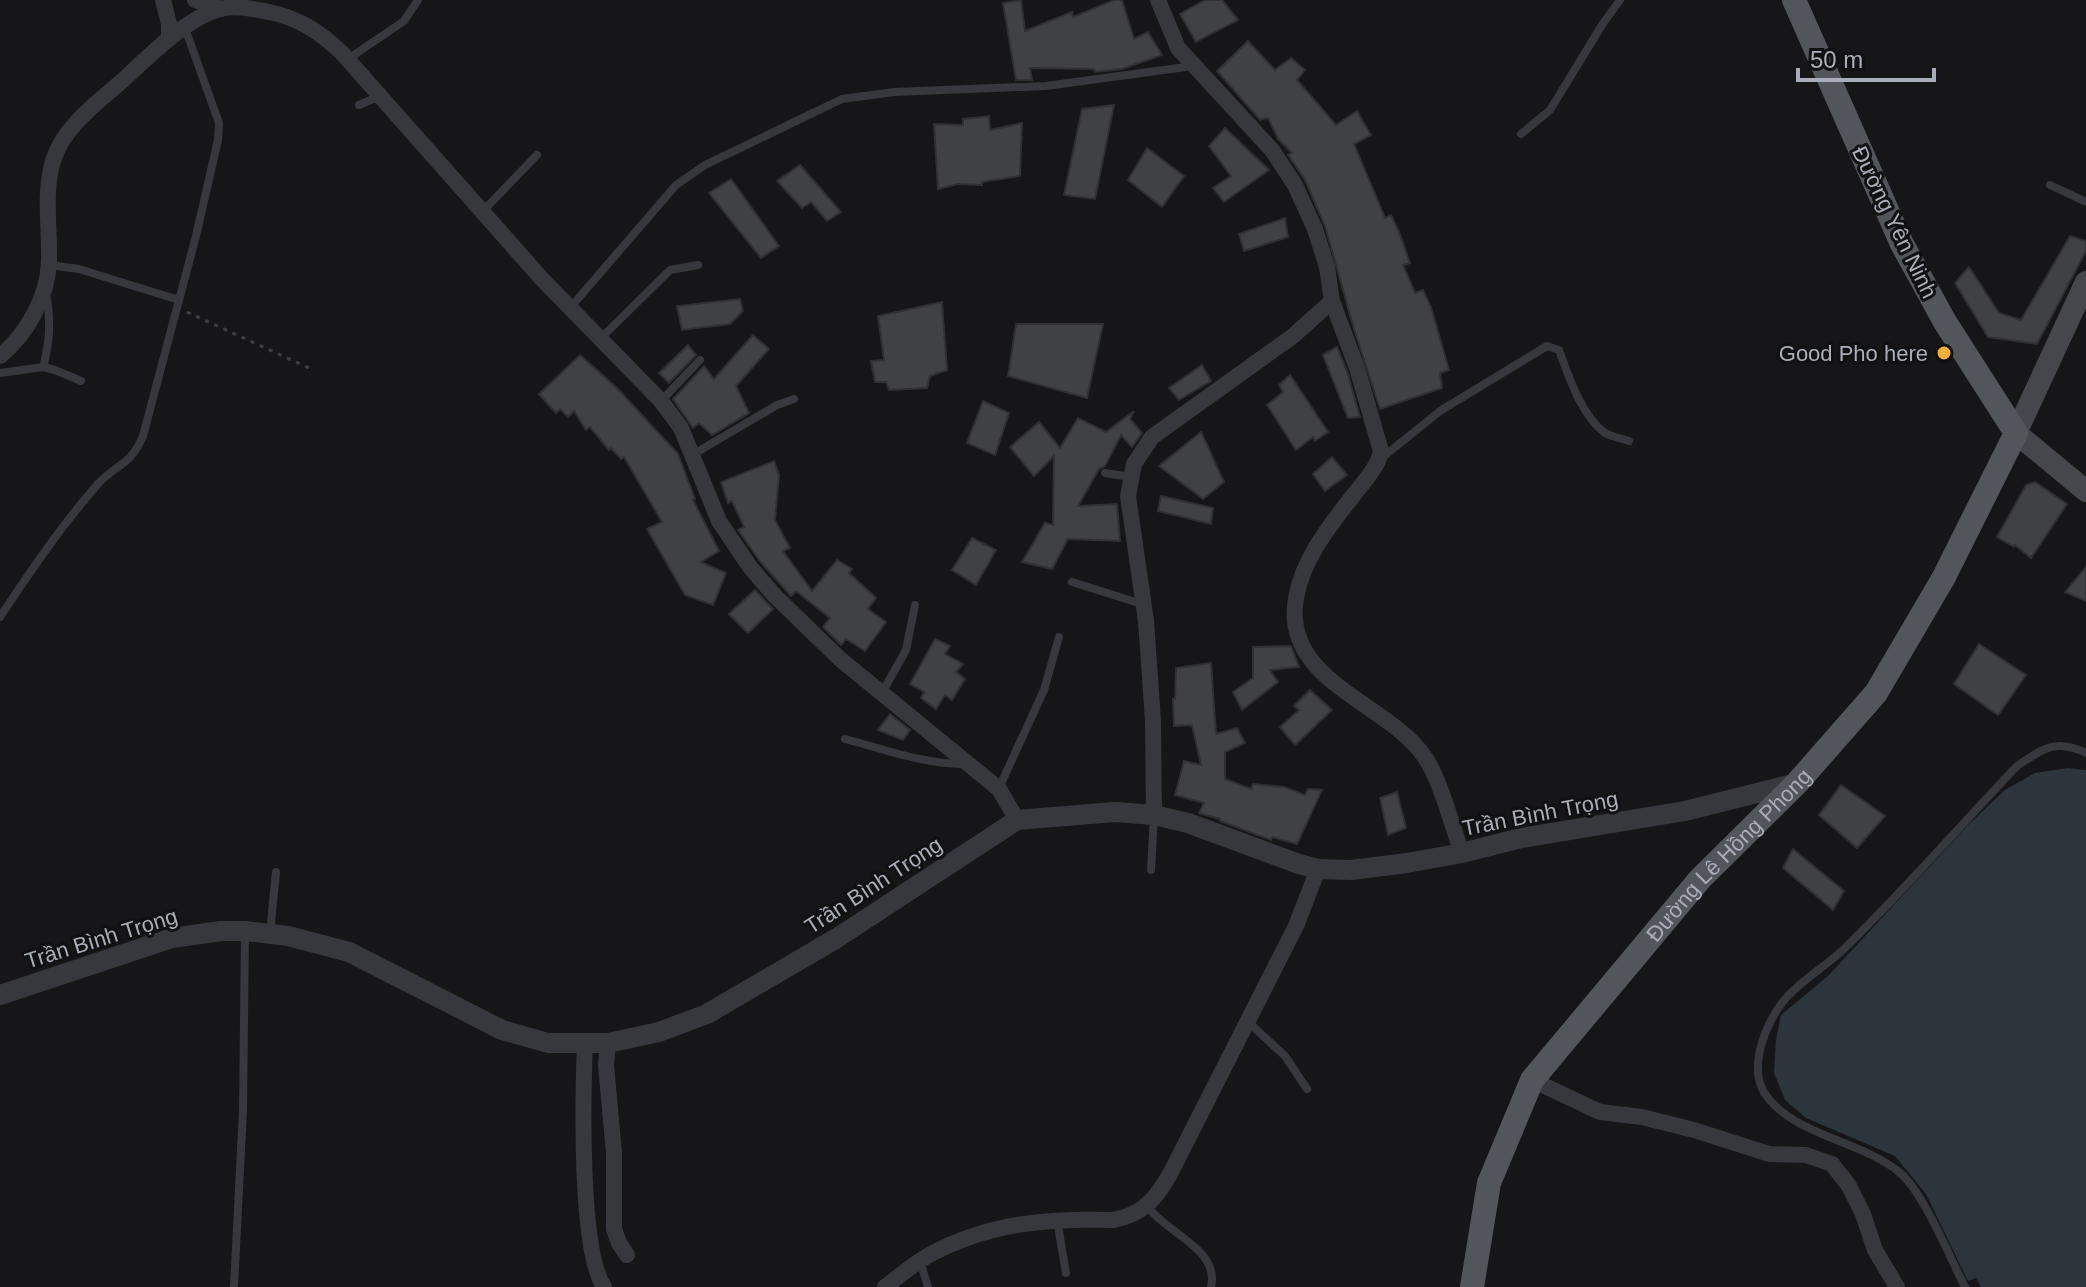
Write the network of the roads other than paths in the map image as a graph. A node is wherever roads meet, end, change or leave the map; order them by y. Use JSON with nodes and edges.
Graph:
{"nodes":[{"id":1,"x":163,"y":0,"type":"edge"},
{"id":2,"x":195,"y":0,"type":"edge"},
{"id":3,"x":418,"y":0,"type":"edge"},
{"id":4,"x":1158,"y":0,"type":"edge"},
{"id":5,"x":1620,"y":0,"type":"edge"},
{"id":6,"x":1794,"y":0,"type":"edge"},
{"id":7,"x":221,"y":9,"type":"junction"},
{"id":8,"x":185,"y":28,"type":"junction"},
{"id":9,"x":169,"y":39,"type":"junction"},
{"id":10,"x":347,"y":59,"type":"junction"},
{"id":11,"x":1195,"y":66,"type":"junction"},
{"id":12,"x":380,"y":96,"type":"junction"},
{"id":13,"x":359,"y":105,"type":"dead end"},
{"id":14,"x":1521,"y":134,"type":"dead end"},
{"id":15,"x":537,"y":155,"type":"dead end"},
{"id":16,"x":2050,"y":185,"type":"dead end"},
{"id":17,"x":2086,"y":202,"type":"edge"},
{"id":18,"x":482,"y":212,"type":"junction"},
{"id":19,"x":49,"y":265,"type":"junction"},
{"id":20,"x":698,"y":265,"type":"dead end"},
{"id":21,"x":2086,"y":282,"type":"edge"},
{"id":22,"x":44,"y":285,"type":"junction"},
{"id":23,"x":1332,"y":301,"type":"junction"},
{"id":24,"x":178,"y":303,"type":"junction"},
{"id":25,"x":570,"y":309,"type":"junction"},
{"id":26,"x":599,"y":340,"type":"junction"},
{"id":27,"x":0,"y":356,"type":"edge"},
{"id":28,"x":700,"y":360,"type":"dead end"},
{"id":29,"x":43,"y":367,"type":"junction"},
{"id":30,"x":0,"y":373,"type":"edge"},
{"id":31,"x":81,"y":381,"type":"dead end"},
{"id":32,"x":794,"y":399,"type":"dead end"},
{"id":33,"x":661,"y":401,"type":"junction"},
{"id":34,"x":2016,"y":433,"type":"junction"},
{"id":35,"x":1629,"y":441,"type":"dead end"},
{"id":36,"x":692,"y":455,"type":"junction"},
{"id":37,"x":1379,"y":460,"type":"junction"},
{"id":38,"x":1105,"y":473,"type":"dead end"},
{"id":39,"x":1130,"y":477,"type":"junction"},
{"id":40,"x":2085,"y":486,"type":"edge"},
{"id":41,"x":1072,"y":582,"type":"dead end"},
{"id":42,"x":1143,"y":604,"type":"junction"},
{"id":43,"x":915,"y":605,"type":"dead end"},
{"id":44,"x":0,"y":617,"type":"edge"},
{"id":45,"x":1059,"y":637,"type":"dead end"},
{"id":46,"x":882,"y":693,"type":"junction"},
{"id":47,"x":845,"y":739,"type":"dead end"},
{"id":48,"x":2086,"y":753,"type":"edge"},
{"id":49,"x":968,"y":764,"type":"junction"},
{"id":50,"x":1797,"y":783,"type":"junction"},
{"id":51,"x":999,"y":789,"type":"junction"},
{"id":52,"x":1154,"y":815,"type":"junction"},
{"id":53,"x":1017,"y":820,"type":"junction"},
{"id":54,"x":1462,"y":853,"type":"junction"},
{"id":55,"x":1318,"y":869,"type":"junction"},
{"id":56,"x":1151,"y":870,"type":"dead end"},
{"id":57,"x":276,"y":872,"type":"dead end"},
{"id":58,"x":245,"y":931,"type":"junction"},
{"id":59,"x":270,"y":934,"type":"junction"},
{"id":60,"x":0,"y":995,"type":"edge"},
{"id":61,"x":1247,"y":1021,"type":"junction"},
{"id":62,"x":585,"y":1042,"type":"junction"},
{"id":63,"x":608,"y":1043,"type":"junction"},
{"id":64,"x":1532,"y":1080,"type":"junction"},
{"id":65,"x":1307,"y":1089,"type":"dead end"},
{"id":66,"x":1148,"y":1207,"type":"junction"},
{"id":67,"x":1057,"y":1220,"type":"junction"},
{"id":68,"x":627,"y":1255,"type":"dead end"},
{"id":69,"x":920,"y":1261,"type":"junction"},
{"id":70,"x":1066,"y":1273,"type":"dead end"},
{"id":71,"x":234,"y":1287,"type":"edge"},
{"id":72,"x":604,"y":1287,"type":"edge"},
{"id":73,"x":885,"y":1287,"type":"edge"},
{"id":74,"x":928,"y":1287,"type":"edge"},
{"id":75,"x":1211,"y":1287,"type":"edge"},
{"id":76,"x":1472,"y":1287,"type":"edge"},
{"id":77,"x":1897,"y":1287,"type":"edge"},
{"id":78,"x":1965,"y":1287,"type":"edge"}],
"edges":[{"from":1,"to":9,"type":"street"},
{"from":2,"to":7,"type":"street"},
{"from":3,"to":10,"type":"lane"},
{"from":4,"to":11,"type":"street"},
{"from":5,"to":14,"type":"lane"},
{"from":6,"to":34,"type":"main road","name":"Đường Yên Ninh"},
{"from":7,"to":8,"type":"street"},
{"from":7,"to":10,"type":"street"},
{"from":8,"to":9,"type":"street"},
{"from":8,"to":24,"type":"lane"},
{"from":9,"to":19,"type":"street"},
{"from":10,"to":12,"type":"street"},
{"from":11,"to":23,"type":"street"},
{"from":11,"to":25,"type":"lane"},
{"from":12,"to":13,"type":"lane"},
{"from":12,"to":18,"type":"street"},
{"from":15,"to":18,"type":"lane"},
{"from":16,"to":17,"type":"lane"},
{"from":18,"to":25,"type":"street"},
{"from":19,"to":22,"type":"street"},
{"from":19,"to":24,"type":"lane"},
{"from":20,"to":26,"type":"lane"},
{"from":21,"to":34,"type":"main road"},
{"from":22,"to":27,"type":"street"},
{"from":22,"to":29,"type":"lane"},
{"from":23,"to":37,"type":"street"},
{"from":23,"to":39,"type":"street"},
{"from":24,"to":44,"type":"lane"},
{"from":25,"to":26,"type":"street"},
{"from":26,"to":33,"type":"street"},
{"from":28,"to":33,"type":"lane"},
{"from":29,"to":30,"type":"lane"},
{"from":29,"to":31,"type":"lane"},
{"from":32,"to":36,"type":"lane"},
{"from":33,"to":36,"type":"street"},
{"from":34,"to":40,"type":"main road"},
{"from":34,"to":50,"type":"main road","name":"Đường Lê Hồng Phong"},
{"from":35,"to":37,"type":"lane"},
{"from":36,"to":46,"type":"street"},
{"from":37,"to":54,"type":"street"},
{"from":38,"to":39,"type":"lane"},
{"from":39,"to":42,"type":"street"},
{"from":41,"to":42,"type":"lane"},
{"from":42,"to":52,"type":"street"},
{"from":43,"to":46,"type":"lane"},
{"from":45,"to":51,"type":"lane"},
{"from":46,"to":49,"type":"street"},
{"from":47,"to":49,"type":"lane"},
{"from":48,"to":78,"type":"lane"},
{"from":49,"to":51,"type":"street"},
{"from":50,"to":54,"type":"street","name":"Trần Bình Trọng"},
{"from":50,"to":64,"type":"main road","name":"Đường Lê Hồng Phong"},
{"from":51,"to":53,"type":"street"},
{"from":52,"to":53,"type":"street","name":"Trần Bình Trọng"},
{"from":52,"to":55,"type":"street","name":"Trần Bình Trọng"},
{"from":52,"to":56,"type":"lane"},
{"from":53,"to":63,"type":"street","name":"Trần Bình Trọng"},
{"from":54,"to":55,"type":"street","name":"Trần Bình Trọng"},
{"from":55,"to":61,"type":"street"},
{"from":57,"to":59,"type":"lane"},
{"from":58,"to":59,"type":"street","name":"Trần Bình Trọng"},
{"from":58,"to":60,"type":"street","name":"Trần Bình Trọng"},
{"from":58,"to":71,"type":"lane"},
{"from":59,"to":62,"type":"street","name":"Trần Bình Trọng"},
{"from":61,"to":65,"type":"lane"},
{"from":61,"to":66,"type":"street"},
{"from":62,"to":63,"type":"street","name":"Trần Bình Trọng"},
{"from":62,"to":72,"type":"street"},
{"from":63,"to":68,"type":"street"},
{"from":64,"to":76,"type":"main road","name":"Đường Lê Hồng Phong"},
{"from":64,"to":77,"type":"street"},
{"from":66,"to":67,"type":"street"},
{"from":66,"to":75,"type":"lane"},
{"from":67,"to":69,"type":"street"},
{"from":67,"to":70,"type":"lane"},
{"from":69,"to":73,"type":"street"},
{"from":69,"to":74,"type":"lane"}]}
